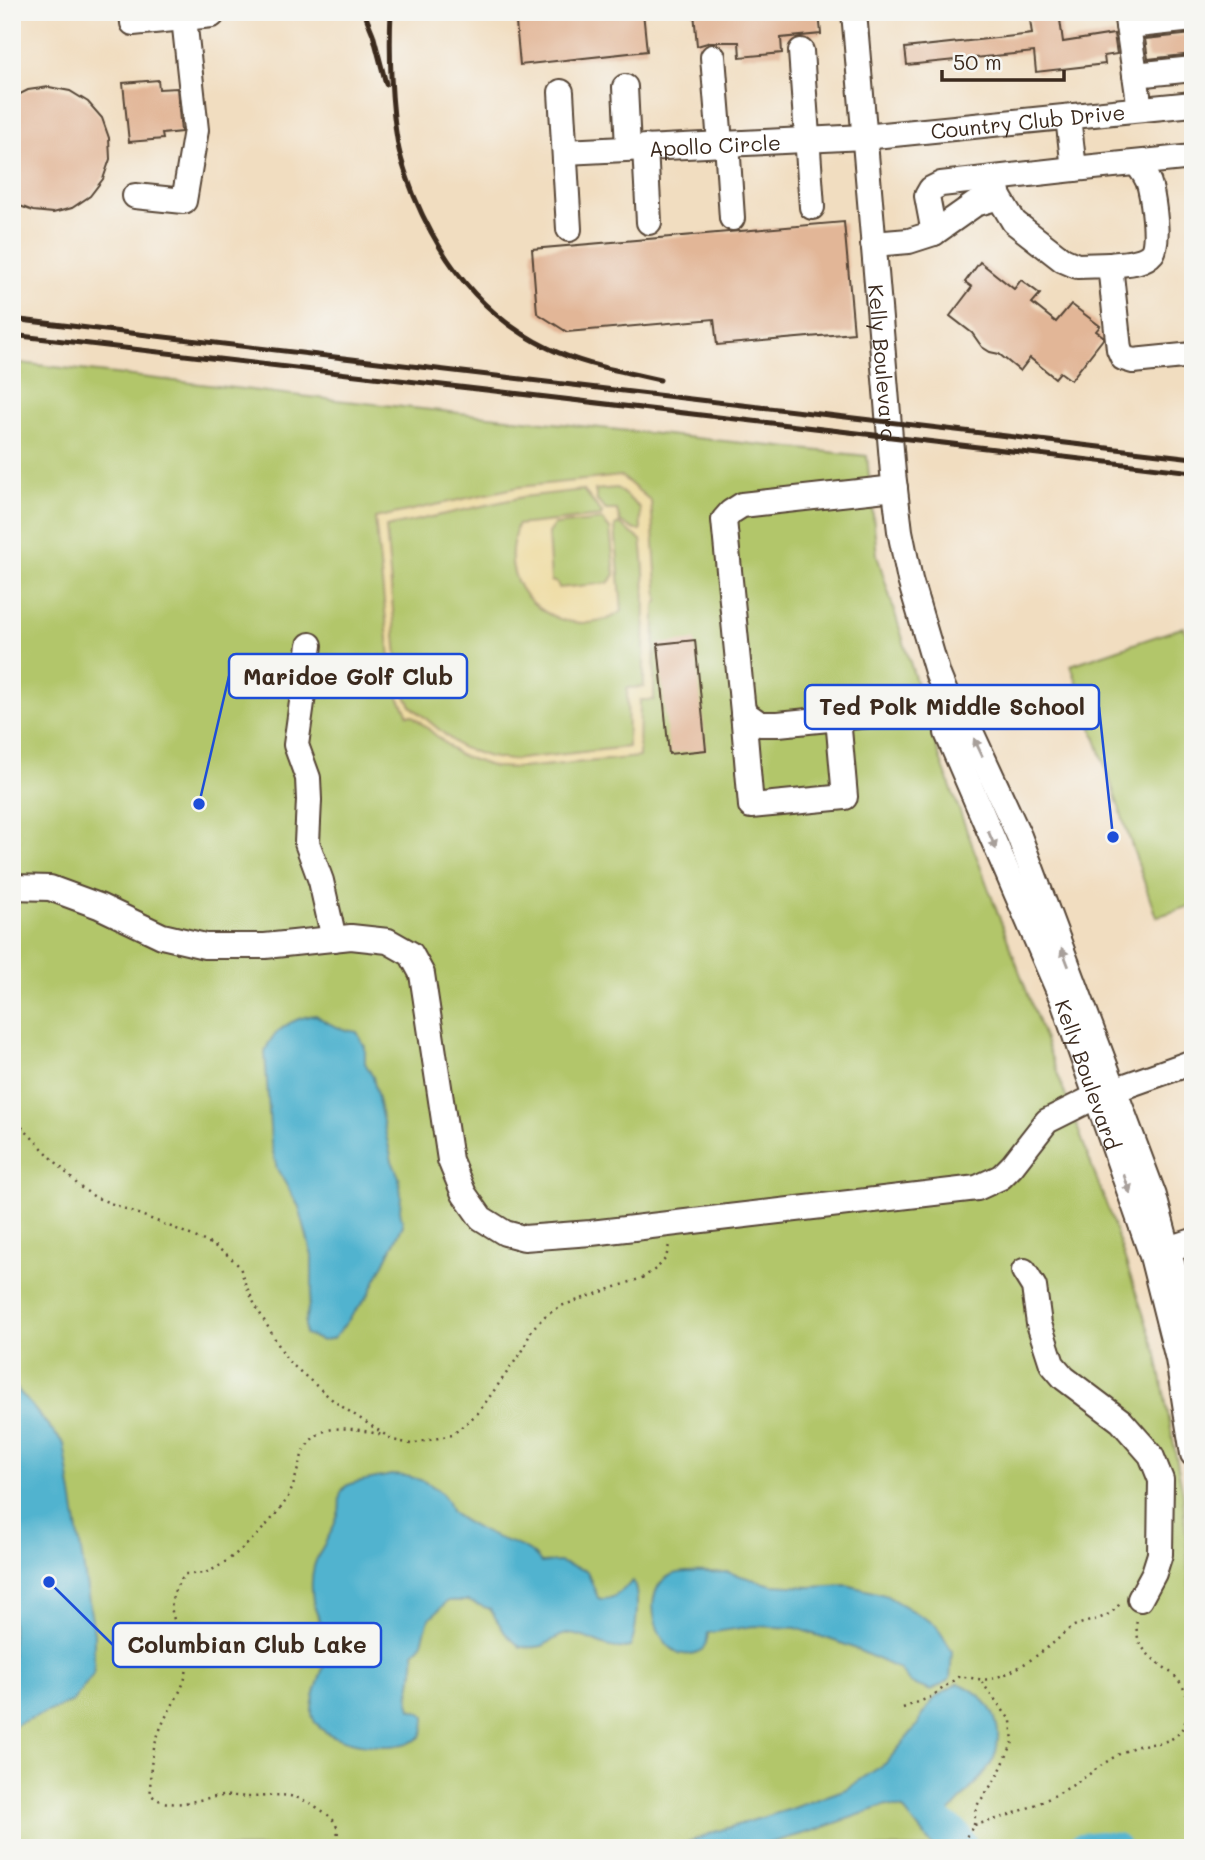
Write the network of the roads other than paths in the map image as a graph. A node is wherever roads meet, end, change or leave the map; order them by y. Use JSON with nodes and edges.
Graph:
{"nodes":[{"id":1,"x":132,"y":12,"type":"edge"},
{"id":2,"x":212,"y":12,"type":"edge"},
{"id":3,"x":854,"y":12,"type":"edge"},
{"id":4,"x":184,"y":18,"type":"junction"},
{"id":5,"x":1127,"y":19,"type":"edge"},
{"id":6,"x":1193,"y":19,"type":"edge"},
{"id":7,"x":801,"y":51,"type":"dead end"},
{"id":8,"x":713,"y":57,"type":"dead end"},
{"id":9,"x":1193,"y":69,"type":"edge"},
{"id":10,"x":1135,"y":75,"type":"junction"},
{"id":11,"x":625,"y":87,"type":"dead end"},
{"id":12,"x":561,"y":92,"type":"dead end"},
{"id":13,"x":1192,"y":108,"type":"edge"},
{"id":14,"x":1140,"y":109,"type":"junction"},
{"id":15,"x":1068,"y":117,"type":"junction"},
{"id":16,"x":864,"y":137,"type":"junction"},
{"id":17,"x":807,"y":139,"type":"junction"},
{"id":18,"x":723,"y":143,"type":"junction"},
{"id":19,"x":637,"y":148,"type":"junction"},
{"id":20,"x":565,"y":152,"type":"junction"},
{"id":21,"x":1193,"y":156,"type":"edge"},
{"id":22,"x":1136,"y":163,"type":"junction"},
{"id":23,"x":1074,"y":169,"type":"junction"},
{"id":24,"x":997,"y":187,"type":"junction"},
{"id":25,"x":135,"y":196,"type":"dead end"},
{"id":26,"x":811,"y":207,"type":"dead end"},
{"id":27,"x":732,"y":219,"type":"dead end"},
{"id":28,"x":649,"y":222,"type":"dead end"},
{"id":29,"x":569,"y":229,"type":"dead end"},
{"id":30,"x":934,"y":233,"type":"junction"},
{"id":31,"x":873,"y":244,"type":"junction"},
{"id":32,"x":1110,"y":265,"type":"junction"},
{"id":33,"x":1193,"y":355,"type":"edge"},
{"id":34,"x":895,"y":488,"type":"junction"},
{"id":35,"x":310,"y":645,"type":"dead end"},
{"id":36,"x":951,"y":707,"type":"junction"},
{"id":37,"x":743,"y":712,"type":"junction"},
{"id":38,"x":838,"y":718,"type":"junction"},
{"id":39,"x":12,"y":887,"type":"edge"},
{"id":40,"x":334,"y":939,"type":"junction"},
{"id":41,"x":1193,"y":1062,"type":"edge"},
{"id":42,"x":1106,"y":1093,"type":"junction"},
{"id":43,"x":1193,"y":1241,"type":"edge"},
{"id":44,"x":1169,"y":1249,"type":"junction"},
{"id":45,"x":1024,"y":1271,"type":"dead end"},
{"id":46,"x":1193,"y":1342,"type":"edge"},
{"id":47,"x":1193,"y":1454,"type":"edge"},
{"id":48,"x":1140,"y":1599,"type":"road end"}],
"edges":[{"from":1,"to":4,"type":"street"},
{"from":2,"to":4,"type":"street"},
{"from":3,"to":16,"type":"street","name":"Kelly Boulevard"},
{"from":4,"to":25,"type":"street"},
{"from":5,"to":6,"type":"street"},
{"from":5,"to":10,"type":"street"},
{"from":7,"to":17,"type":"street"},
{"from":8,"to":18,"type":"street"},
{"from":9,"to":10,"type":"street"},
{"from":10,"to":14,"type":"street"},
{"from":11,"to":19,"type":"street"},
{"from":12,"to":20,"type":"street"},
{"from":13,"to":14,"type":"street","name":"Country Club Drive"},
{"from":14,"to":15,"type":"street","name":"Country Club Drive"},
{"from":15,"to":16,"type":"street","name":"Country Club Drive"},
{"from":15,"to":23,"type":"street"},
{"from":16,"to":17,"type":"street","name":"Apollo Circle"},
{"from":16,"to":31,"type":"street","name":"Kelly Boulevard"},
{"from":17,"to":18,"type":"street","name":"Apollo Circle"},
{"from":17,"to":26,"type":"street"},
{"from":18,"to":19,"type":"street","name":"Apollo Circle"},
{"from":18,"to":27,"type":"street"},
{"from":19,"to":20,"type":"street","name":"Apollo Circle"},
{"from":19,"to":28,"type":"street"},
{"from":20,"to":29,"type":"street"},
{"from":21,"to":22,"type":"street"},
{"from":22,"to":23,"type":"street"},
{"from":22,"to":32,"type":"street"},
{"from":23,"to":24,"type":"street"},
{"from":24,"to":30,"type":"street"},
{"from":24,"to":30,"type":"street"},
{"from":24,"to":32,"type":"street"},
{"from":30,"to":31,"type":"street"},
{"from":31,"to":34,"type":"street","name":"Kelly Boulevard"},
{"from":32,"to":33,"type":"street"},
{"from":34,"to":36,"type":"street","name":"Kelly Boulevard"},
{"from":34,"to":37,"type":"street"},
{"from":35,"to":40,"type":"street"},
{"from":36,"to":38,"type":"street"},
{"from":36,"to":42,"type":"street","name":"Kelly Boulevard"},
{"from":37,"to":38,"type":"street"},
{"from":37,"to":38,"type":"street"},
{"from":39,"to":40,"type":"street"},
{"from":40,"to":42,"type":"street"},
{"from":41,"to":42,"type":"street"},
{"from":42,"to":44,"type":"street","name":"Kelly Boulevard"},
{"from":42,"to":47,"type":"street","name":"Kelly Boulevard","one_way":true},
{"from":43,"to":44,"type":"street"},
{"from":44,"to":46,"type":"street","name":"Kelly Boulevard"},
{"from":45,"to":48,"type":"street"}]}
